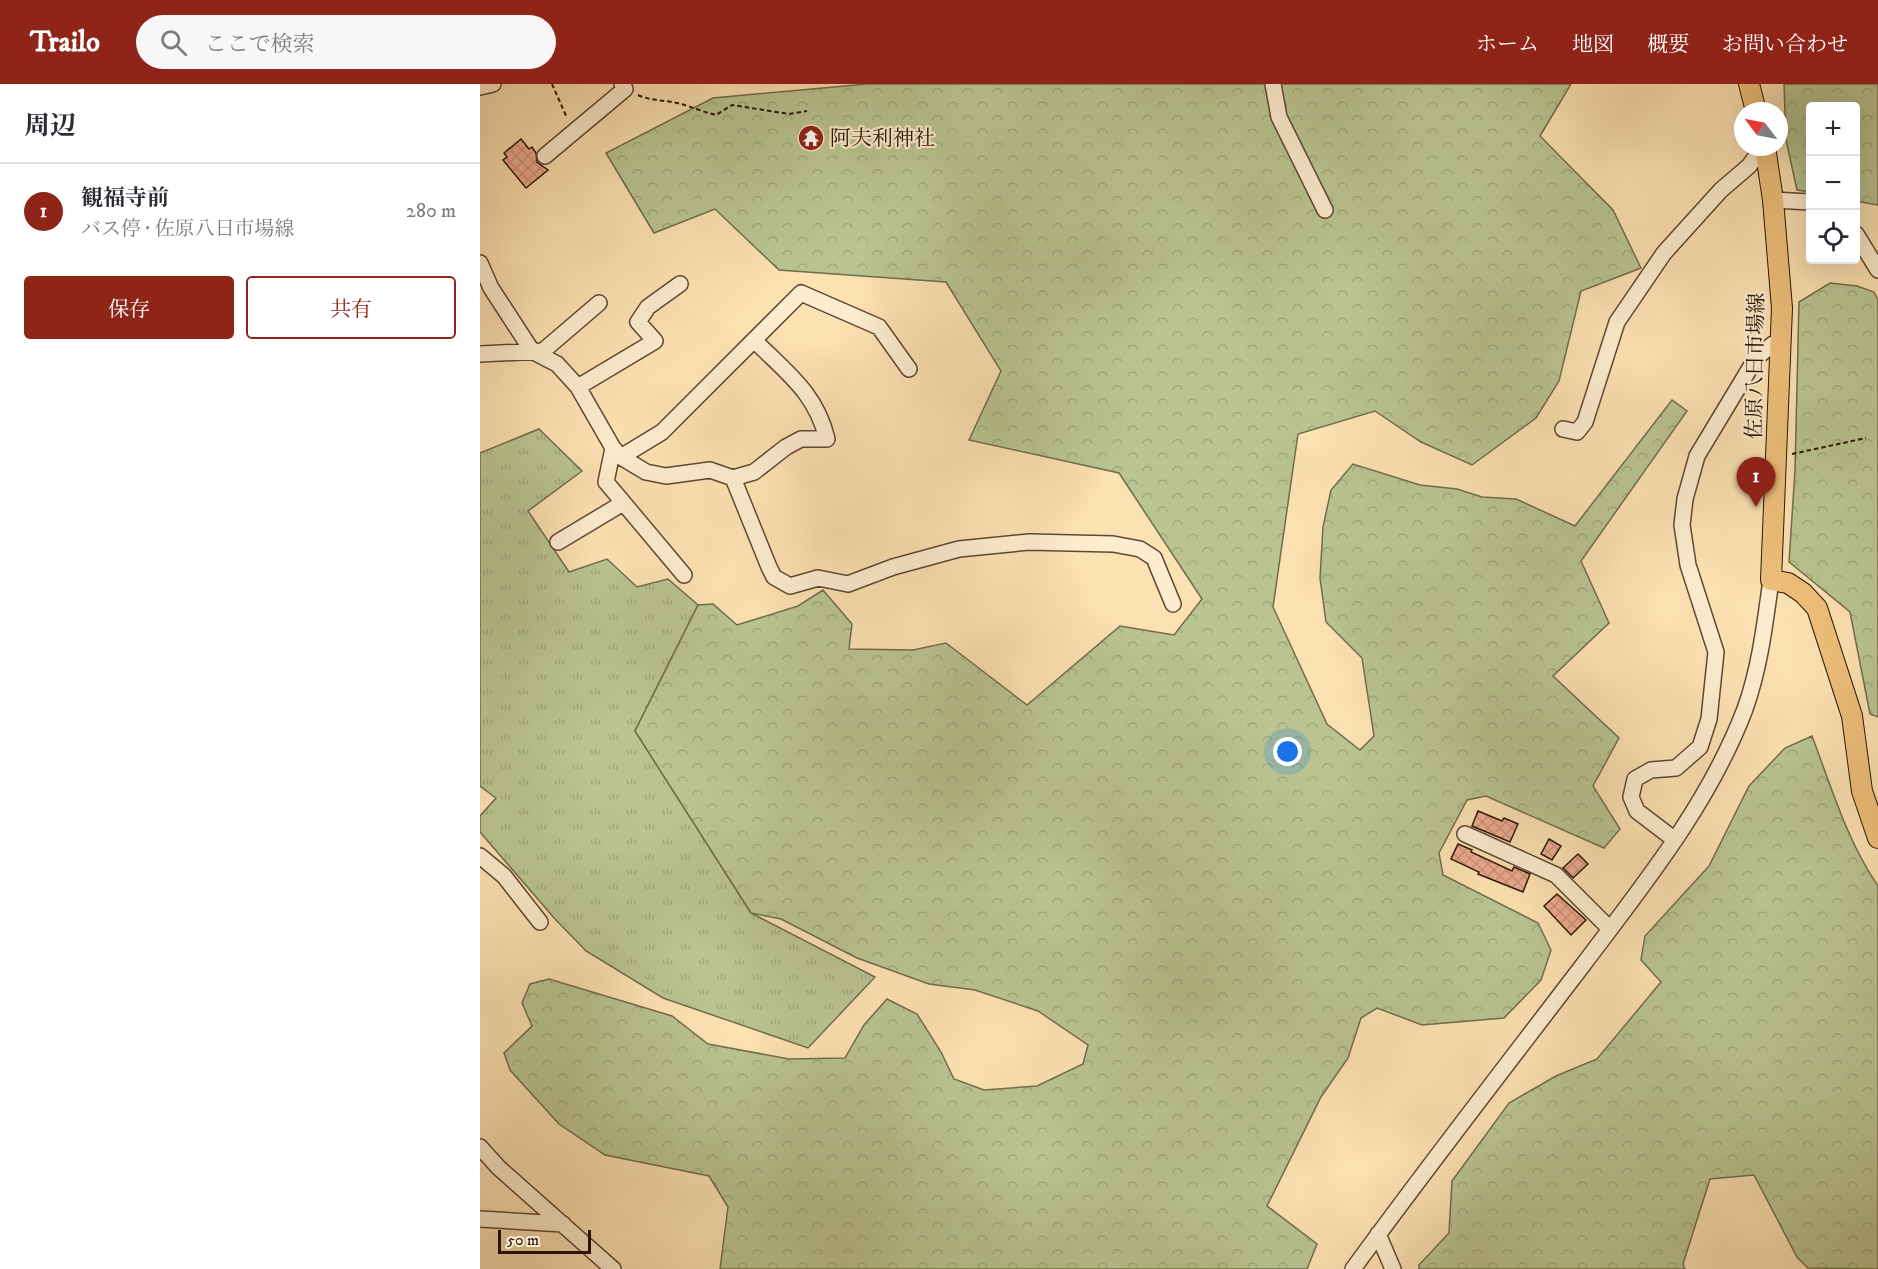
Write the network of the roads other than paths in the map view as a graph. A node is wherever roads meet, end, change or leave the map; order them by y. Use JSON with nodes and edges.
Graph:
{"nodes":[{"id":1,"x":493,"y":84,"type":"edge"},
{"id":2,"x":1273,"y":84,"type":"edge"},
{"id":3,"x":1749,"y":84,"type":"edge"},
{"id":4,"x":480,"y":87,"type":"edge"},
{"id":5,"x":623,"y":87,"type":"edge"},
{"id":6,"x":1754,"y":102,"type":"edge"},
{"id":7,"x":546,"y":156,"type":"dead end"},
{"id":8,"x":1757,"y":156,"type":"edge"},
{"id":9,"x":1766,"y":156,"type":"edge"},
{"id":10,"x":1773,"y":200,"type":"junction"},
{"id":11,"x":1806,"y":202,"type":"edge"},
{"id":12,"x":1325,"y":210,"type":"dead end"},
{"id":13,"x":1860,"y":241,"type":"edge"},
{"id":14,"x":480,"y":263,"type":"edge"},
{"id":15,"x":1878,"y":270,"type":"edge"},
{"id":16,"x":680,"y":284,"type":"dead end"},
{"id":17,"x":599,"y":303,"type":"dead end"},
{"id":18,"x":755,"y":341,"type":"junction"},
{"id":19,"x":1781,"y":345,"type":"junction"},
{"id":20,"x":532,"y":351,"type":"junction"},
{"id":21,"x":480,"y":354,"type":"edge"},
{"id":22,"x":909,"y":369,"type":"dead end"},
{"id":23,"x":579,"y":387,"type":"junction"},
{"id":24,"x":1563,"y":429,"type":"dead end"},
{"id":25,"x":617,"y":453,"type":"junction"},
{"id":26,"x":732,"y":478,"type":"junction"},
{"id":27,"x":623,"y":503,"type":"junction"},
{"id":28,"x":558,"y":542,"type":"dead end"},
{"id":29,"x":684,"y":575,"type":"dead end"},
{"id":30,"x":1771,"y":580,"type":"junction"},
{"id":31,"x":1173,"y":604,"type":"dead end"},
{"id":32,"x":1465,"y":834,"type":"dead end"},
{"id":33,"x":1878,"y":838,"type":"edge"},
{"id":34,"x":1675,"y":840,"type":"junction"},
{"id":35,"x":480,"y":856,"type":"edge"},
{"id":36,"x":540,"y":922,"type":"dead end"},
{"id":37,"x":1610,"y":929,"type":"junction"},
{"id":38,"x":480,"y":1147,"type":"edge"},
{"id":39,"x":480,"y":1219,"type":"edge"},
{"id":40,"x":563,"y":1224,"type":"junction"},
{"id":41,"x":1378,"y":1234,"type":"junction"},
{"id":42,"x":613,"y":1269,"type":"edge"},
{"id":43,"x":1353,"y":1269,"type":"edge"},
{"id":44,"x":1393,"y":1269,"type":"edge"}],
"edges":[{"from":1,"to":4,"type":"street"},
{"from":2,"to":12,"type":"street"},
{"from":3,"to":6,"type":"main road"},
{"from":5,"to":7,"type":"street"},
{"from":8,"to":24,"type":"street"},
{"from":9,"to":10,"type":"main road","name":"佐原八日市場線"},
{"from":10,"to":11,"type":"street"},
{"from":10,"to":19,"type":"main road","name":"佐原八日市場線"},
{"from":13,"to":15,"type":"street"},
{"from":14,"to":20,"type":"street"},
{"from":16,"to":23,"type":"street"},
{"from":17,"to":20,"type":"street"},
{"from":18,"to":22,"type":"street"},
{"from":18,"to":25,"type":"street"},
{"from":18,"to":26,"type":"street"},
{"from":19,"to":30,"type":"main road","name":"佐原八日市場線"},
{"from":19,"to":34,"type":"street"},
{"from":20,"to":21,"type":"street"},
{"from":20,"to":23,"type":"street"},
{"from":23,"to":25,"type":"street"},
{"from":25,"to":26,"type":"street"},
{"from":25,"to":27,"type":"street"},
{"from":26,"to":31,"type":"street"},
{"from":27,"to":28,"type":"street"},
{"from":27,"to":29,"type":"street"},
{"from":30,"to":33,"type":"main road"},
{"from":30,"to":34,"type":"street"},
{"from":32,"to":37,"type":"street"},
{"from":34,"to":37,"type":"street"},
{"from":35,"to":36,"type":"street"},
{"from":37,"to":41,"type":"street"},
{"from":38,"to":40,"type":"street"},
{"from":39,"to":40,"type":"street"},
{"from":40,"to":42,"type":"street"},
{"from":41,"to":43,"type":"street"},
{"from":41,"to":44,"type":"street"}]}
